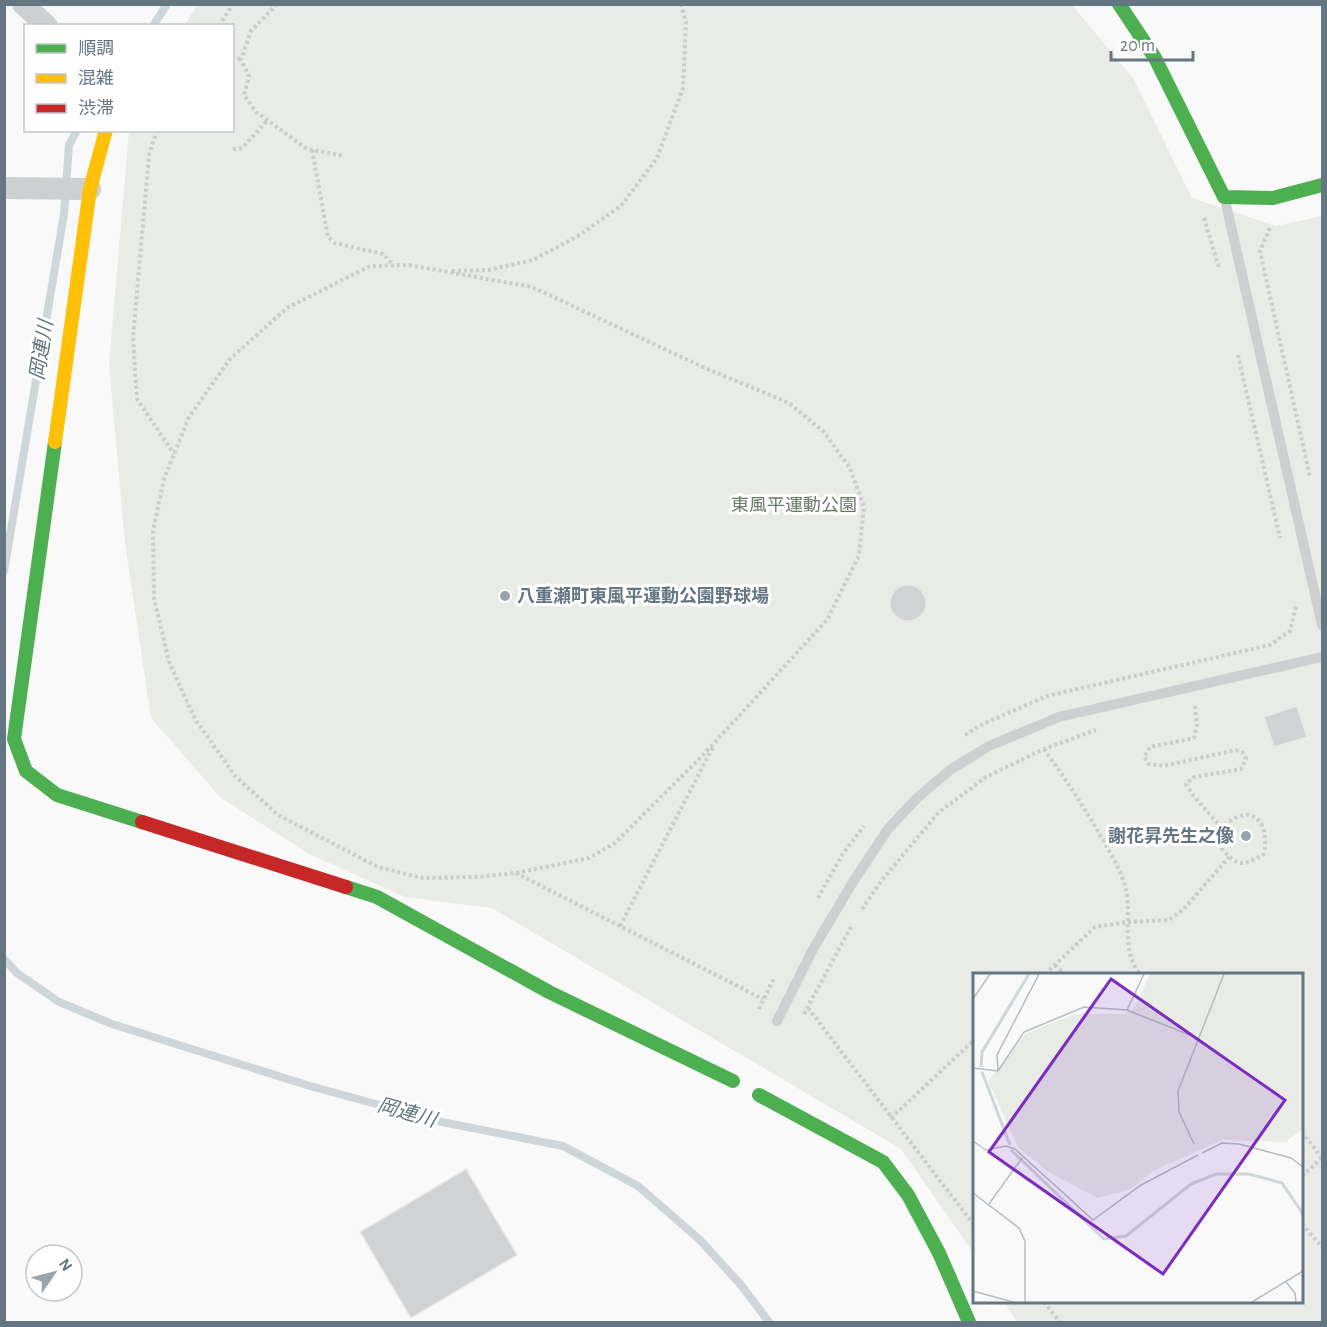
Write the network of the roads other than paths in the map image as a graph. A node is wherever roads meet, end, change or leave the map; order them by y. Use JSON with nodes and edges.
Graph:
{"nodes":[{"id":1,"x":23,"y":4,"type":"edge"},
{"id":2,"x":1119,"y":4,"type":"edge"},
{"id":3,"x":45,"y":24,"type":"edge"},
{"id":4,"x":105,"y":132,"type":"edge"},
{"id":5,"x":1323,"y":186,"type":"edge"},
{"id":6,"x":4,"y":188,"type":"edge"},
{"id":7,"x":90,"y":189,"type":"junction"},
{"id":8,"x":1224,"y":196,"type":"junction"},
{"id":9,"x":1323,"y":625,"type":"edge"},
{"id":10,"x":1323,"y":657,"type":"edge"},
{"id":11,"x":777,"y":1021,"type":"dead end"},
{"id":12,"x":734,"y":1082,"type":"dead end"},
{"id":13,"x":759,"y":1095,"type":"dead end"},
{"id":14,"x":969,"y":1323,"type":"edge"}],
"edges":[{"from":1,"to":3,"type":"street"},
{"from":2,"to":8,"type":"street"},
{"from":4,"to":7,"type":"street"},
{"from":5,"to":8,"type":"street"},
{"from":6,"to":7,"type":"street"},
{"from":7,"to":12,"type":"street"},
{"from":8,"to":9,"type":"lane"},
{"from":10,"to":11,"type":"lane"},
{"from":13,"to":14,"type":"street"}]}
